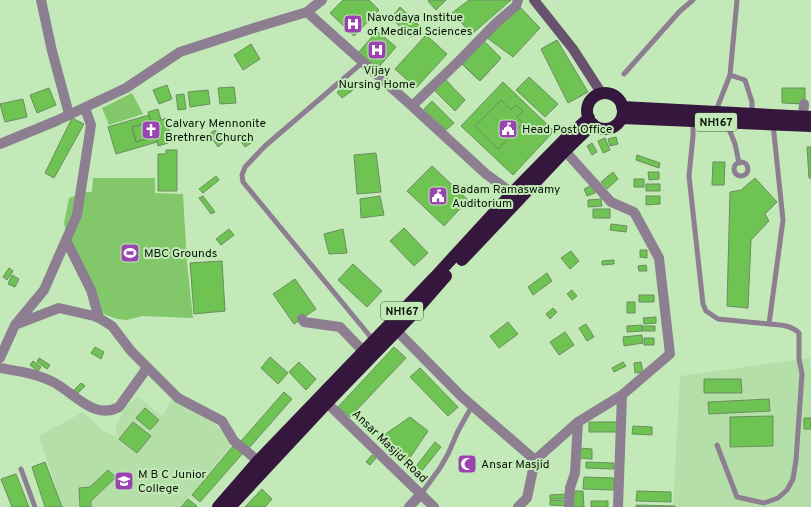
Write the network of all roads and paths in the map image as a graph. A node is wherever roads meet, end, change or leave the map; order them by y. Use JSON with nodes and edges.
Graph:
{"nodes":[{"id":1,"x":41,"y":0,"type":"edge"},
{"id":2,"x":322,"y":0,"type":"edge"},
{"id":3,"x":518,"y":0,"type":"edge"},
{"id":4,"x":534,"y":0,"type":"edge"},
{"id":5,"x":694,"y":0,"type":"edge"},
{"id":6,"x":737,"y":0,"type":"edge"},
{"id":7,"x":307,"y":12,"type":"junction"},
{"id":8,"x":363,"y":62,"type":"junction"},
{"id":9,"x":624,"y":74,"type":"dead end"},
{"id":10,"x":730,"y":75,"type":"junction"},
{"id":11,"x":602,"y":94,"type":"junction"},
{"id":12,"x":804,"y":104,"type":"dead end"},
{"id":13,"x":412,"y":106,"type":"junction"},
{"id":14,"x":85,"y":108,"type":"junction"},
{"id":15,"x":622,"y":112,"type":"junction"},
{"id":16,"x":717,"y":112,"type":"junction"},
{"id":17,"x":69,"y":114,"type":"junction"},
{"id":18,"x":752,"y":114,"type":"junction"},
{"id":19,"x":808,"y":120,"type":"edge"},
{"id":20,"x":591,"y":121,"type":"junction"},
{"id":21,"x":693,"y":121,"type":"junction"},
{"id":22,"x":727,"y":123,"type":"junction"},
{"id":23,"x":773,"y":124,"type":"junction"},
{"id":24,"x":0,"y":144,"type":"edge"},
{"id":25,"x":565,"y":151,"type":"junction"},
{"id":26,"x":739,"y":163,"type":"dead end"},
{"id":27,"x":512,"y":193,"type":"junction"},
{"id":28,"x":68,"y":244,"type":"dead end"},
{"id":29,"x":99,"y":318,"type":"junction"},
{"id":30,"x":302,"y":319,"type":"dead end"},
{"id":31,"x":769,"y":324,"type":"junction"},
{"id":32,"x":15,"y":325,"type":"junction"},
{"id":33,"x":397,"y":331,"type":"junction"},
{"id":34,"x":372,"y":341,"type":"junction"},
{"id":35,"x":363,"y":351,"type":"junction"},
{"id":36,"x":0,"y":358,"type":"edge"},
{"id":37,"x":0,"y":368,"type":"edge"},
{"id":38,"x":147,"y":368,"type":"junction"},
{"id":39,"x":622,"y":395,"type":"junction"},
{"id":40,"x":327,"y":403,"type":"junction"},
{"id":41,"x":472,"y":406,"type":"junction"},
{"id":42,"x":578,"y":422,"type":"junction"},
{"id":43,"x":717,"y":445,"type":"dead end"},
{"id":44,"x":535,"y":460,"type":"junction"},
{"id":45,"x":258,"y":461,"type":"junction"},
{"id":46,"x":21,"y":469,"type":"dead end"},
{"id":47,"x":421,"y":494,"type":"junction"},
{"id":48,"x":35,"y":507,"type":"edge"},
{"id":49,"x":218,"y":507,"type":"edge"},
{"id":50,"x":230,"y":507,"type":"edge"},
{"id":51,"x":408,"y":507,"type":"edge"},
{"id":52,"x":434,"y":507,"type":"edge"},
{"id":53,"x":518,"y":507,"type":"edge"},
{"id":54,"x":569,"y":507,"type":"edge"},
{"id":55,"x":618,"y":507,"type":"edge"}],
"edges":[{"from":1,"to":17,"type":"street"},
{"from":2,"to":7,"type":"street"},
{"from":3,"to":13,"type":"street"},
{"from":4,"to":11,"type":"street"},
{"from":5,"to":9,"type":"lane"},
{"from":6,"to":10,"type":"lane"},
{"from":7,"to":8,"type":"street"},
{"from":7,"to":14,"type":"street"},
{"from":8,"to":13,"type":"street"},
{"from":8,"to":34,"type":"lane"},
{"from":10,"to":16,"type":"lane"},
{"from":10,"to":18,"type":"lane"},
{"from":11,"to":15,"type":"highway"},
{"from":11,"to":20,"type":"highway"},
{"from":12,"to":19,"type":"street"},
{"from":13,"to":27,"type":"street"},
{"from":14,"to":17,"type":"street"},
{"from":14,"to":32,"type":"street"},
{"from":15,"to":16,"type":"highway","number":"NH167"},
{"from":15,"to":20,"type":"highway"},
{"from":15,"to":21,"type":"highway","number":"NH167"},
{"from":16,"to":18,"type":"highway","number":"NH167"},
{"from":17,"to":24,"type":"street"},
{"from":18,"to":19,"type":"highway","number":"NH167"},
{"from":19,"to":23,"type":"highway","number":"NH167"},
{"from":20,"to":25,"type":"highway","number":"NH167"},
{"from":20,"to":27,"type":"highway","number":"NH167"},
{"from":21,"to":22,"type":"highway","number":"NH167"},
{"from":21,"to":31,"type":"lane"},
{"from":22,"to":23,"type":"highway","number":"NH167"},
{"from":22,"to":26,"type":"lane"},
{"from":23,"to":31,"type":"lane"},
{"from":25,"to":33,"type":"highway","number":"NH167"},
{"from":25,"to":39,"type":"street"},
{"from":27,"to":34,"type":"highway","number":"NH167"},
{"from":28,"to":29,"type":"street"},
{"from":29,"to":32,"type":"street"},
{"from":29,"to":38,"type":"street"},
{"from":30,"to":35,"type":"street"},
{"from":31,"to":43,"type":"lane"},
{"from":32,"to":36,"type":"street"},
{"from":33,"to":40,"type":"highway","number":"NH167"},
{"from":33,"to":41,"type":"street"},
{"from":34,"to":35,"type":"highway","number":"NH167"},
{"from":35,"to":45,"type":"highway","number":"NH167"},
{"from":37,"to":38,"type":"street"},
{"from":38,"to":45,"type":"street"},
{"from":39,"to":42,"type":"street"},
{"from":39,"to":55,"type":"street"},
{"from":40,"to":47,"type":"street","name":"Ansar Masjid Road"},
{"from":40,"to":50,"type":"highway","number":"NH167"},
{"from":41,"to":44,"type":"street"},
{"from":41,"to":47,"type":"lane"},
{"from":42,"to":44,"type":"street"},
{"from":42,"to":54,"type":"street"},
{"from":44,"to":53,"type":"street"},
{"from":45,"to":49,"type":"highway","number":"NH167"},
{"from":46,"to":48,"type":"lane"},
{"from":47,"to":51,"type":"street"},
{"from":47,"to":52,"type":"street","name":"Ansar Masjid Road"}]}
